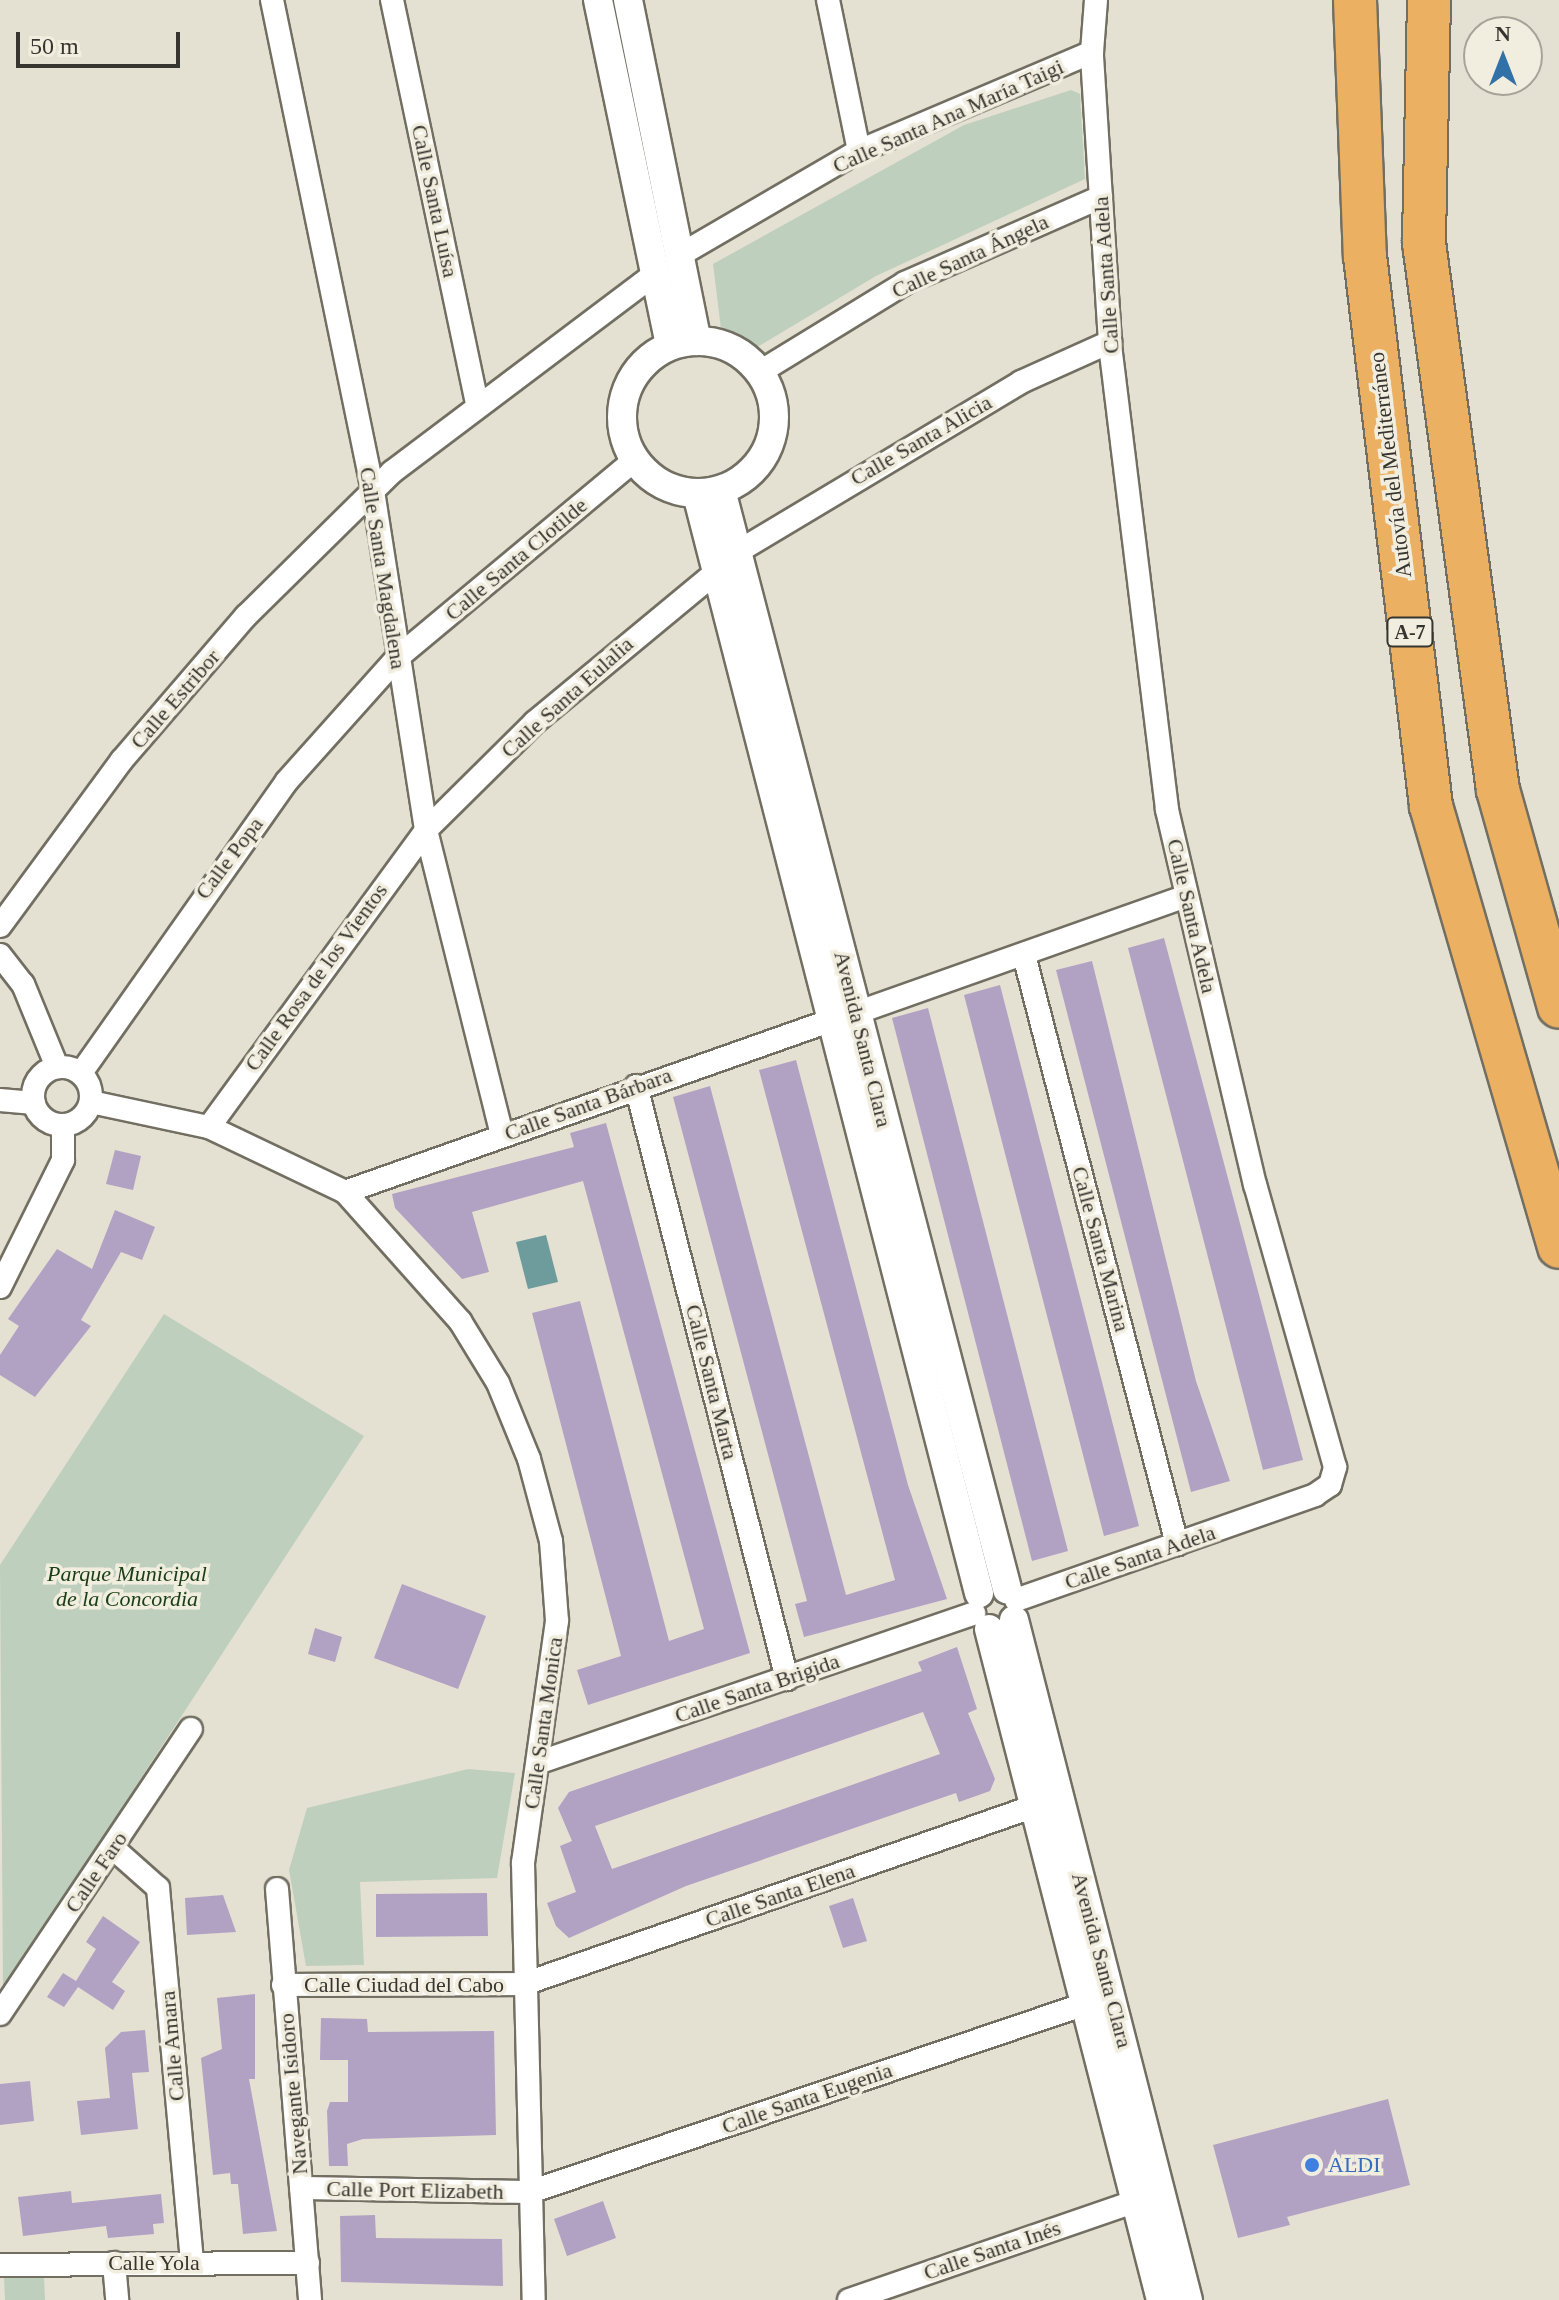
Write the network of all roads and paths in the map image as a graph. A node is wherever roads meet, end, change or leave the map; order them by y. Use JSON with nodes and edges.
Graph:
{"nodes":[{"id":1,"x":272,"y":0,"type":"edge"},
{"id":2,"x":392,"y":0,"type":"edge"},
{"id":3,"x":598,"y":0,"type":"edge"},
{"id":4,"x":628,"y":0,"type":"edge"},
{"id":5,"x":828,"y":0,"type":"edge"},
{"id":6,"x":1096,"y":0,"type":"edge"},
{"id":7,"x":1355,"y":0,"type":"edge"},
{"id":8,"x":1429,"y":0,"type":"edge"},
{"id":9,"x":1092,"y":52,"type":"junction"},
{"id":10,"x":859,"y":151,"type":"junction"},
{"id":11,"x":1101,"y":197,"type":"junction"},
{"id":12,"x":680,"y":255,"type":"junction"},
{"id":13,"x":655,"y":274,"type":"junction"},
{"id":14,"x":1110,"y":342,"type":"junction"},
{"id":15,"x":684,"y":344,"type":"junction"},
{"id":16,"x":760,"y":372,"type":"junction"},
{"id":17,"x":477,"y":402,"type":"junction"},
{"id":18,"x":635,"y":460,"type":"junction"},
{"id":19,"x":373,"y":491,"type":"junction"},
{"id":20,"x":709,"y":492,"type":"junction"},
{"id":21,"x":739,"y":551,"type":"junction"},
{"id":22,"x":715,"y":573,"type":"junction"},
{"id":23,"x":397,"y":658,"type":"junction"},
{"id":24,"x":426,"y":830,"type":"junction"},
{"id":25,"x":1186,"y":896,"type":"junction"},
{"id":26,"x":0,"y":926,"type":"edge"},
{"id":27,"x":0,"y":955,"type":"edge"},
{"id":28,"x":1024,"y":955,"type":"junction"},
{"id":29,"x":1559,"y":1007,"type":"edge"},
{"id":30,"x":844,"y":1016,"type":"junction"},
{"id":31,"x":57,"y":1067,"type":"junction"},
{"id":32,"x":81,"y":1073,"type":"junction"},
{"id":33,"x":636,"y":1086,"type":"junction"},
{"id":34,"x":0,"y":1100,"type":"edge"},
{"id":35,"x":91,"y":1102,"type":"junction"},
{"id":36,"x":34,"y":1103,"type":"junction"},
{"id":37,"x":63,"y":1125,"type":"junction"},
{"id":38,"x":209,"y":1127,"type":"junction"},
{"id":39,"x":502,"y":1135,"type":"junction"},
{"id":40,"x":345,"y":1192,"type":"junction"},
{"id":41,"x":1559,"y":1247,"type":"edge"},
{"id":42,"x":0,"y":1287,"type":"edge"},
{"id":43,"x":1177,"y":1544,"type":"junction"},
{"id":44,"x":996,"y":1607,"type":"junction"},
{"id":45,"x":787,"y":1679,"type":"junction"},
{"id":46,"x":191,"y":1729,"type":"dead end"},
{"id":47,"x":540,"y":1762,"type":"junction"},
{"id":48,"x":1035,"y":1806,"type":"junction"},
{"id":49,"x":113,"y":1848,"type":"junction"},
{"id":50,"x":277,"y":1889,"type":"dead end"},
{"id":51,"x":524,"y":1984,"type":"junction"},
{"id":52,"x":283,"y":1985,"type":"junction"},
{"id":53,"x":1085,"y":2004,"type":"junction"},
{"id":54,"x":0,"y":2014,"type":"edge"},
{"id":55,"x":301,"y":2188,"type":"junction"},
{"id":56,"x":530,"y":2192,"type":"junction"},
{"id":57,"x":1136,"y":2201,"type":"junction"},
{"id":58,"x":114,"y":2263,"type":"junction"},
{"id":59,"x":192,"y":2263,"type":"junction"},
{"id":60,"x":308,"y":2263,"type":"junction"},
{"id":61,"x":0,"y":2265,"type":"edge"},
{"id":62,"x":117,"y":2300,"type":"edge"},
{"id":63,"x":310,"y":2300,"type":"edge"},
{"id":64,"x":534,"y":2300,"type":"edge"},
{"id":65,"x":849,"y":2300,"type":"edge"},
{"id":66,"x":1161,"y":2300,"type":"edge"},
{"id":67,"x":1188,"y":2300,"type":"edge"}],
"edges":[{"from":1,"to":19,"type":"street","name":"Calle Santa Magdalena"},
{"from":2,"to":17,"type":"street","name":"Calle Santa Luísa"},
{"from":3,"to":13,"type":"street"},
{"from":4,"to":12,"type":"street"},
{"from":5,"to":10,"type":"street"},
{"from":6,"to":9,"type":"street","name":"Calle Santa Adela"},
{"from":7,"to":41,"type":"highway","name":"Autovía del Mediterráneo","number":"A-7"},
{"from":8,"to":29,"type":"highway"},
{"from":9,"to":10,"type":"street","name":"Calle Santa Ana María Taigi"},
{"from":9,"to":11,"type":"street","name":"Calle Santa Adela"},
{"from":10,"to":12,"type":"street","name":"Calle Santa Ana María Taigi"},
{"from":11,"to":14,"type":"street","name":"Calle Santa Adela"},
{"from":11,"to":16,"type":"street","name":"Calle Santa Ángela"},
{"from":12,"to":15,"type":"street"},
{"from":13,"to":15,"type":"street"},
{"from":13,"to":17,"type":"street"},
{"from":14,"to":21,"type":"street","name":"Calle Santa Alicia"},
{"from":14,"to":25,"type":"street","name":"Calle Santa Adela"},
{"from":15,"to":16,"type":"street"},
{"from":15,"to":18,"type":"street"},
{"from":16,"to":20,"type":"street"},
{"from":17,"to":19,"type":"street"},
{"from":18,"to":20,"type":"street"},
{"from":18,"to":23,"type":"street","name":"Calle Santa Clotilde"},
{"from":19,"to":23,"type":"street","name":"Calle Santa Magdalena"},
{"from":19,"to":26,"type":"street","name":"Calle Estribor"},
{"from":20,"to":21,"type":"street","name":"Avenida Santa Clara"},
{"from":20,"to":22,"type":"street","name":"Avenida Santa Clara"},
{"from":21,"to":30,"type":"street","name":"Avenida Santa Clara"},
{"from":22,"to":24,"type":"street","name":"Calle Santa Eulalia"},
{"from":22,"to":30,"type":"street","name":"Avenida Santa Clara"},
{"from":23,"to":24,"type":"street","name":"Calle Santa Magdalena"},
{"from":23,"to":32,"type":"street","name":"Calle Popa"},
{"from":24,"to":38,"type":"street","name":"Calle Rosa de los Vientos"},
{"from":24,"to":39,"type":"street","name":"Calle Santa Magdalena"},
{"from":25,"to":28,"type":"street","name":"Calle Santa Bárbara"},
{"from":25,"to":43,"type":"street","name":"Calle Santa Adela"},
{"from":27,"to":31,"type":"street"},
{"from":28,"to":30,"type":"street","name":"Calle Santa Bárbara"},
{"from":28,"to":43,"type":"street","name":"Calle Santa Marina"},
{"from":30,"to":33,"type":"street","name":"Calle Santa Bárbara"},
{"from":30,"to":44,"type":"street","name":"Avenida Santa Clara"},
{"from":31,"to":32,"type":"street"},
{"from":31,"to":36,"type":"street"},
{"from":32,"to":35,"type":"street"},
{"from":33,"to":39,"type":"street","name":"Calle Santa Bárbara"},
{"from":33,"to":45,"type":"street","name":"Calle Santa Marta"},
{"from":34,"to":36,"type":"street"},
{"from":35,"to":37,"type":"street"},
{"from":35,"to":38,"type":"street","name":"Calle Santa Monica"},
{"from":36,"to":37,"type":"street"},
{"from":37,"to":42,"type":"street"},
{"from":38,"to":40,"type":"street","name":"Calle Santa Monica"},
{"from":39,"to":40,"type":"street","name":"Calle Santa Bárbara"},
{"from":40,"to":47,"type":"street","name":"Calle Santa Monica"},
{"from":43,"to":44,"type":"street","name":"Calle Santa Adela"},
{"from":44,"to":45,"type":"street","name":"Calle Santa Brigida"},
{"from":44,"to":48,"type":"street","name":"Avenida Santa Clara"},
{"from":44,"to":67,"type":"street","name":"Avenida Santa Clara"},
{"from":45,"to":47,"type":"street","name":"Calle Santa Brigida"},
{"from":46,"to":49,"type":"street","name":"Calle Faro"},
{"from":47,"to":51,"type":"street","name":"Calle Santa Monica"},
{"from":48,"to":51,"type":"street","name":"Calle Santa Elena"},
{"from":48,"to":53,"type":"street","name":"Avenida Santa Clara"},
{"from":49,"to":54,"type":"street","name":"Calle Faro"},
{"from":49,"to":59,"type":"street","name":"Calle Amara"},
{"from":50,"to":52,"type":"street","name":"Navegante Isidoro"},
{"from":51,"to":52,"type":"street","name":"Calle Ciudad del Cabo"},
{"from":51,"to":56,"type":"street","name":"Calle Santa Monica"},
{"from":52,"to":55,"type":"street","name":"Navegante Isidoro"},
{"from":53,"to":56,"type":"street","name":"Calle Santa Eugenia"},
{"from":53,"to":57,"type":"street","name":"Avenida Santa Clara"},
{"from":55,"to":56,"type":"street","name":"Calle Port Elizabeth"},
{"from":55,"to":60,"type":"street","name":"Navegante Isidoro"},
{"from":56,"to":64,"type":"street","name":"Calle Santa Monica"},
{"from":57,"to":65,"type":"street","name":"Calle Santa Inés"},
{"from":57,"to":66,"type":"street","name":"Avenida Santa Clara"},
{"from":58,"to":59,"type":"street","name":"Calle Yola"},
{"from":58,"to":61,"type":"street","name":"Calle Yola"},
{"from":58,"to":62,"type":"street"},
{"from":59,"to":60,"type":"street","name":"Calle Yola"},
{"from":60,"to":63,"type":"street","name":"Navegante Isidoro"}]}
